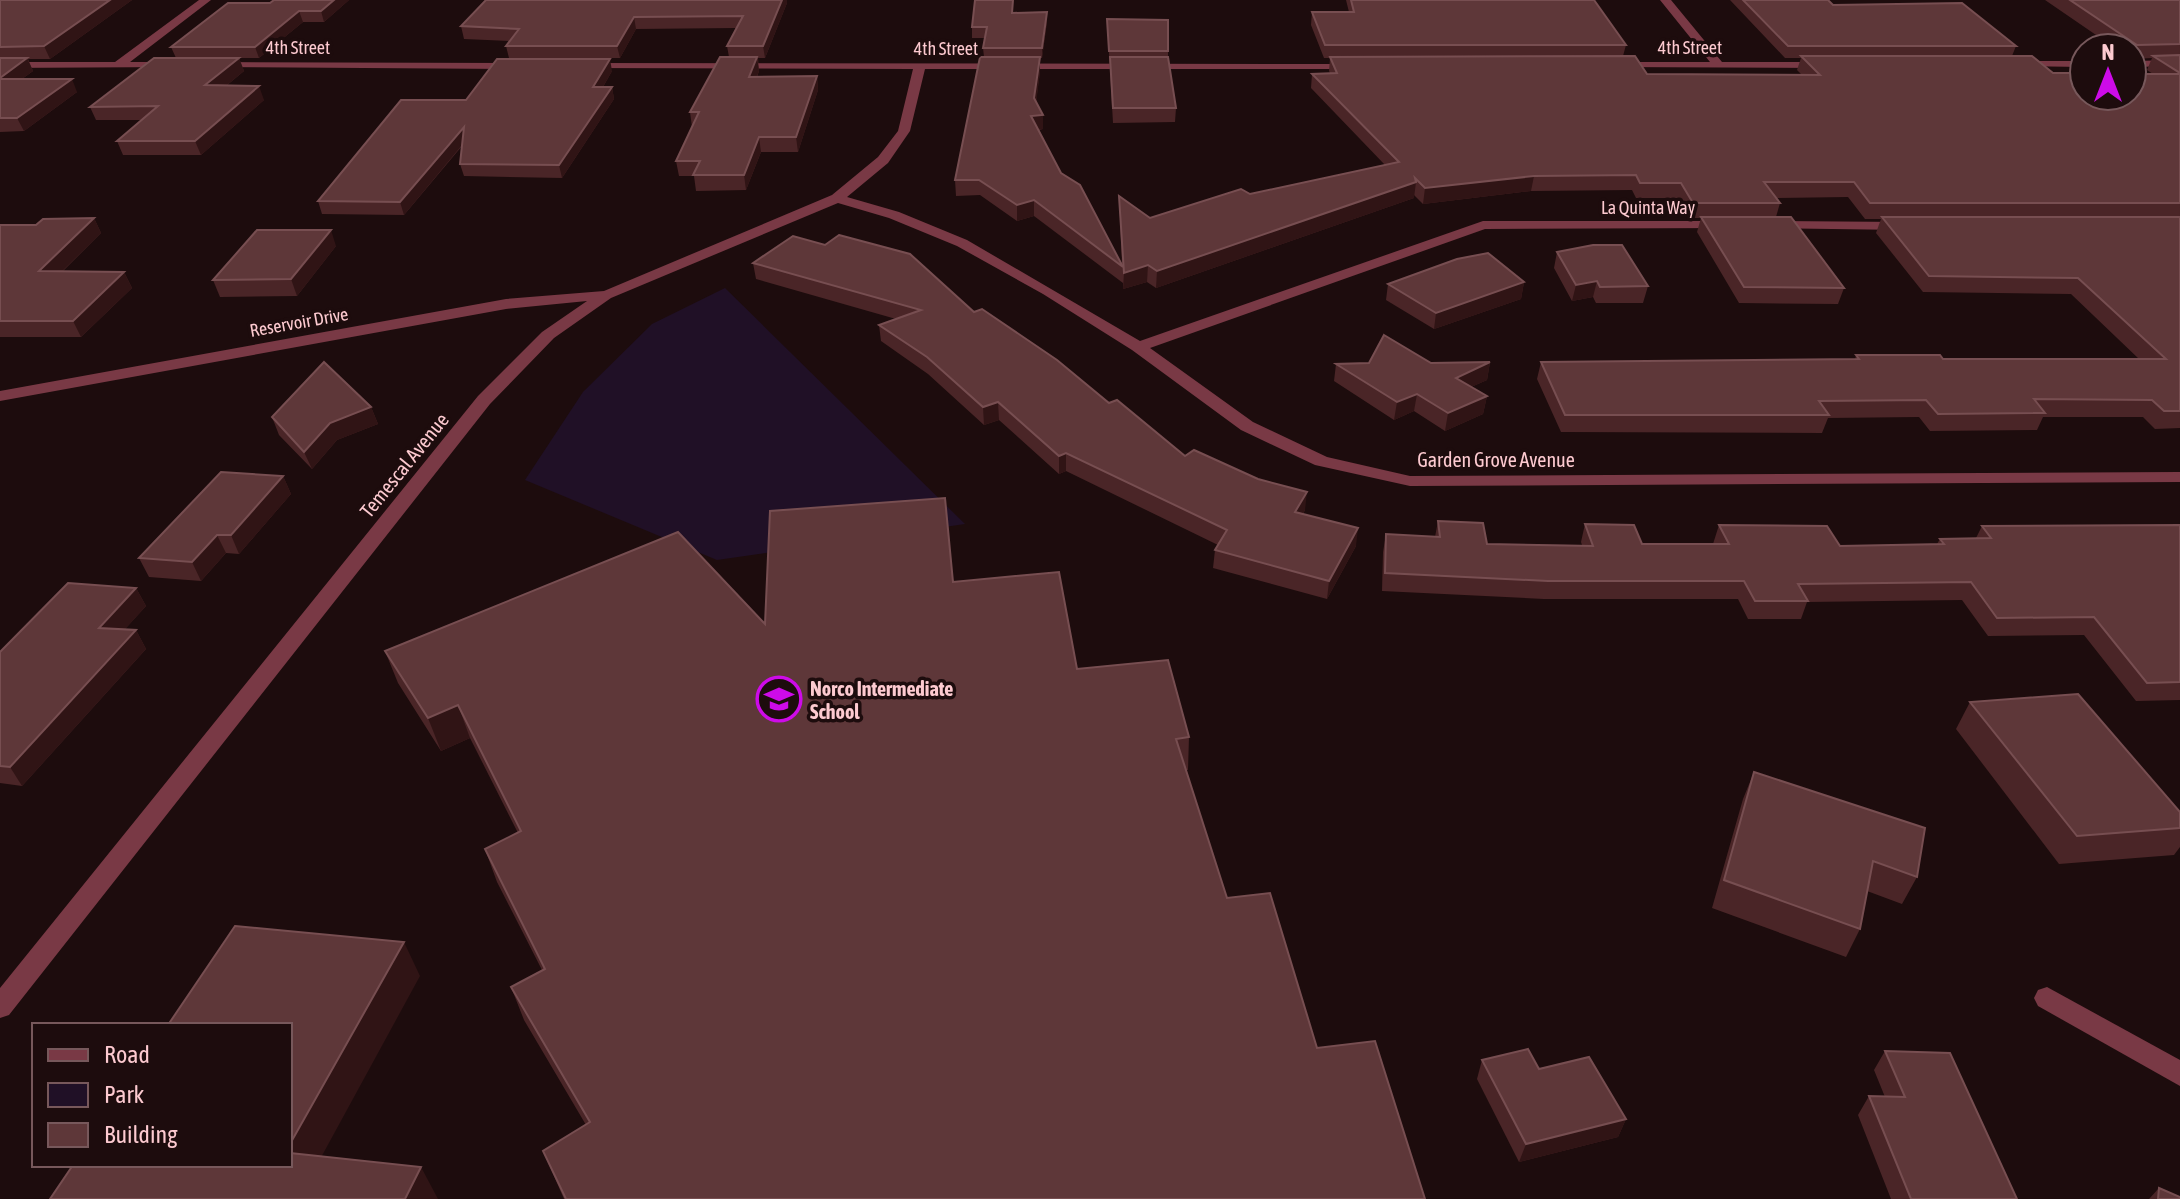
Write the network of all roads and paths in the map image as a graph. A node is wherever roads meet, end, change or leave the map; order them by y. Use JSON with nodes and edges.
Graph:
{"nodes":[{"id":1,"x":206,"y":0,"type":"edge"},
{"id":2,"x":1665,"y":0,"type":"edge"},
{"id":3,"x":2180,"y":63,"type":"edge"},
{"id":4,"x":2005,"y":64,"type":"edge"},
{"id":5,"x":2068,"y":64,"type":"edge"},
{"id":6,"x":2148,"y":64,"type":"edge"},
{"id":7,"x":0,"y":65,"type":"edge"},
{"id":8,"x":118,"y":65,"type":"junction"},
{"id":9,"x":181,"y":65,"type":"edge"},
{"id":10,"x":197,"y":65,"type":"edge"},
{"id":11,"x":1719,"y":65,"type":"junction"},
{"id":12,"x":1830,"y":65,"type":"edge"},
{"id":13,"x":528,"y":66,"type":"edge"},
{"id":14,"x":575,"y":66,"type":"edge"},
{"id":15,"x":920,"y":66,"type":"junction"},
{"id":16,"x":1374,"y":66,"type":"edge"},
{"id":17,"x":1609,"y":66,"type":"edge"},
{"id":18,"x":837,"y":198,"type":"junction"},
{"id":19,"x":1927,"y":226,"type":"edge"},
{"id":20,"x":606,"y":295,"type":"junction"},
{"id":21,"x":1138,"y":347,"type":"junction"},
{"id":22,"x":0,"y":396,"type":"edge"},
{"id":23,"x":2180,"y":477,"type":"edge"},
{"id":24,"x":2047,"y":998,"type":"dead end"},
{"id":25,"x":0,"y":1007,"type":"edge"},
{"id":26,"x":2180,"y":1074,"type":"edge"}],
"edges":[{"from":1,"to":8,"type":"street"},
{"from":2,"to":11,"type":"street"},
{"from":3,"to":6,"type":"street"},
{"from":4,"to":5,"type":"street"},
{"from":7,"to":8,"type":"street"},
{"from":8,"to":9,"type":"street"},
{"from":10,"to":13,"type":"street","name":"4th Street"},
{"from":11,"to":12,"type":"street","name":"4th Street"},
{"from":11,"to":17,"type":"street","name":"4th Street"},
{"from":14,"to":15,"type":"street","name":"4th Street"},
{"from":15,"to":16,"type":"street","name":"4th Street"},
{"from":15,"to":18,"type":"street","name":"Temescal Avenue"},
{"from":18,"to":20,"type":"street","name":"Temescal Avenue"},
{"from":18,"to":21,"type":"street","name":"Garden Grove Avenue"},
{"from":19,"to":21,"type":"street","name":"La Quinta Way"},
{"from":20,"to":22,"type":"street","name":"Reservoir Drive"},
{"from":20,"to":25,"type":"street","name":"Temescal Avenue"},
{"from":21,"to":23,"type":"street","name":"Garden Grove Avenue"},
{"from":24,"to":26,"type":"street"}]}
